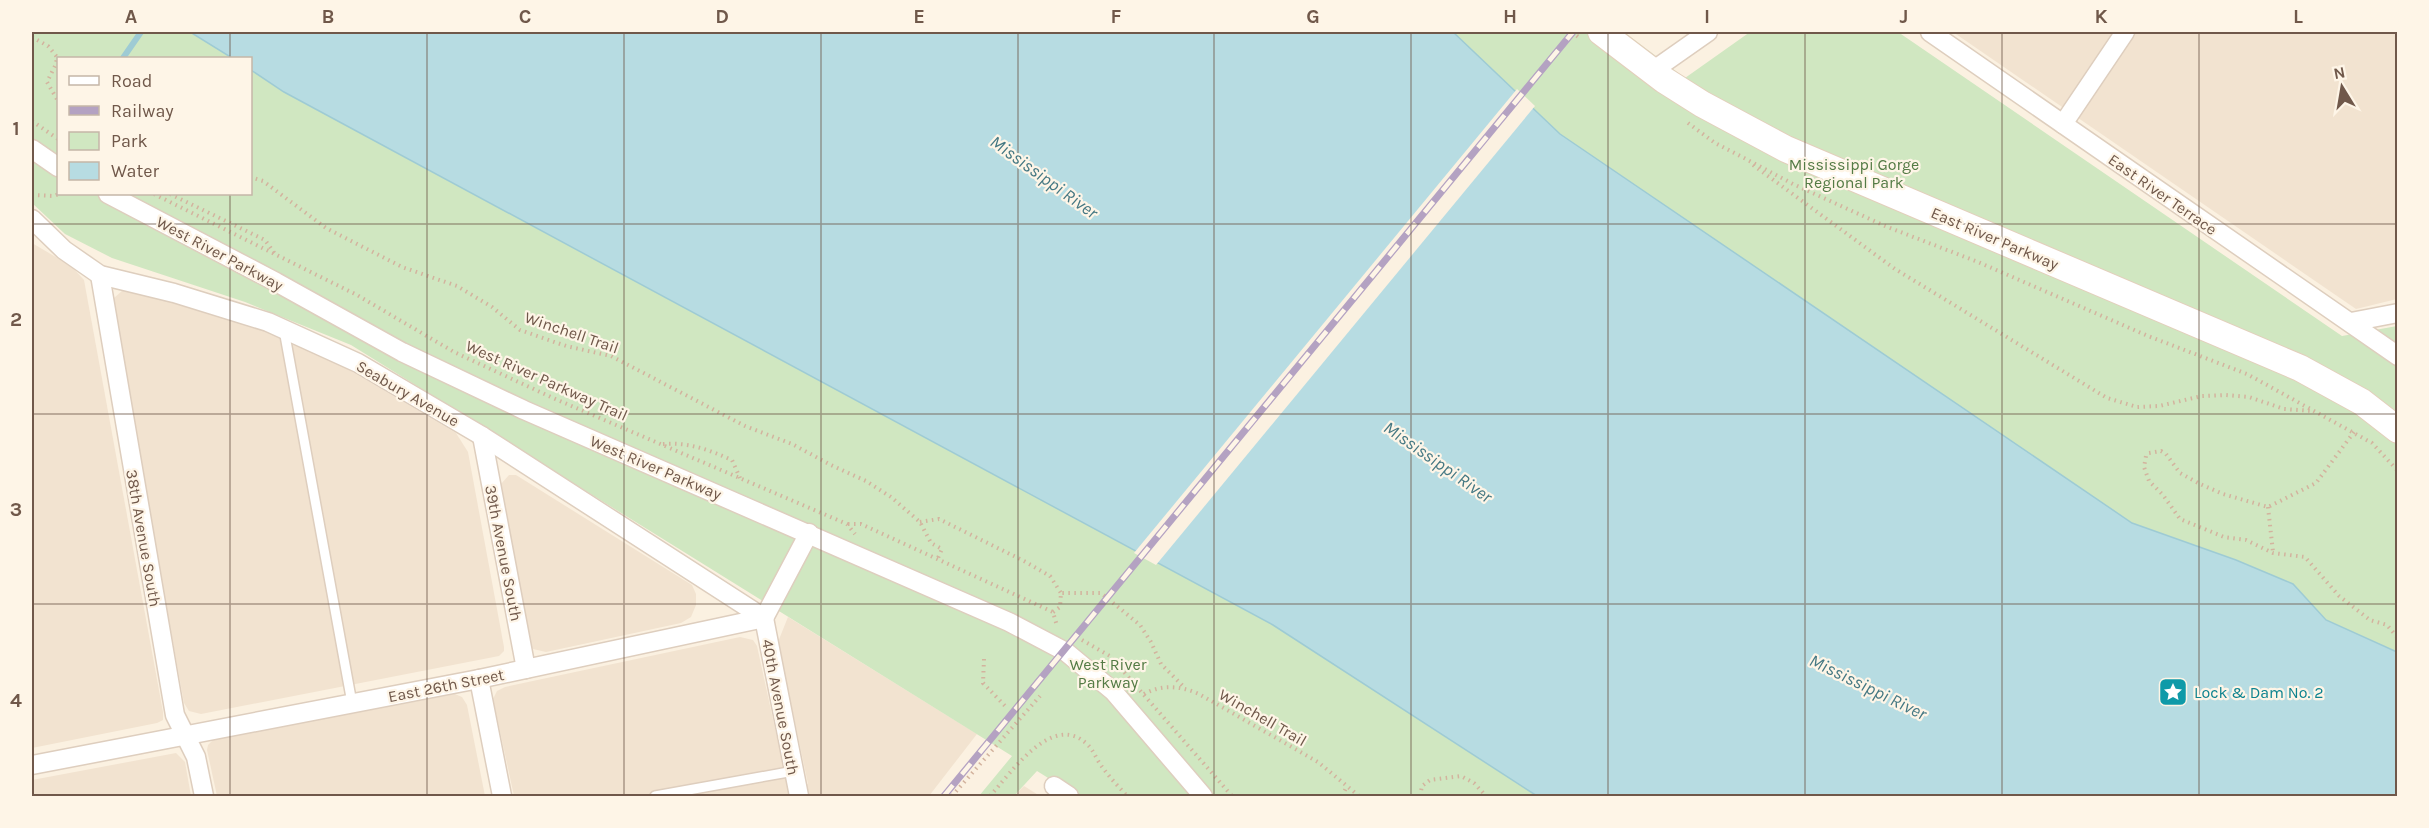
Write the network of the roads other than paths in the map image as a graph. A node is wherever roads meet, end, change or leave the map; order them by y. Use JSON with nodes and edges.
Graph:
{"nodes":[{"id":1,"x":1601,"y":32,"type":"edge"},
{"id":2,"x":1708,"y":32,"type":"edge"},
{"id":3,"x":1930,"y":32,"type":"edge"},
{"id":4,"x":2125,"y":32,"type":"edge"},
{"id":5,"x":1651,"y":72,"type":"junction"},
{"id":6,"x":2063,"y":124,"type":"junction"},
{"id":7,"x":110,"y":195,"type":"edge"},
{"id":8,"x":32,"y":219,"type":"edge"},
{"id":9,"x":100,"y":275,"type":"junction"},
{"id":10,"x":2397,"y":313,"type":"edge"},
{"id":11,"x":2351,"y":322,"type":"junction"},
{"id":12,"x":284,"y":330,"type":"junction"},
{"id":13,"x":2397,"y":356,"type":"edge"},
{"id":14,"x":2397,"y":430,"type":"edge"},
{"id":15,"x":482,"y":436,"type":"junction"},
{"id":16,"x":808,"y":533,"type":"junction"},
{"id":17,"x":764,"y":618,"type":"junction"},
{"id":18,"x":526,"y":669,"type":"junction"},
{"id":19,"x":479,"y":679,"type":"junction"},
{"id":20,"x":352,"y":703,"type":"junction"},
{"id":21,"x":186,"y":735,"type":"junction"},
{"id":22,"x":32,"y":765,"type":"edge"},
{"id":23,"x":794,"y":771,"type":"junction"},
{"id":24,"x":1054,"y":786,"type":"dead end"},
{"id":25,"x":204,"y":796,"type":"edge"},
{"id":26,"x":502,"y":796,"type":"edge"},
{"id":27,"x":655,"y":796,"type":"edge"},
{"id":28,"x":799,"y":796,"type":"edge"},
{"id":29,"x":1070,"y":796,"type":"edge"},
{"id":30,"x":1203,"y":796,"type":"edge"}],
"edges":[{"from":1,"to":5,"type":"street","name":"East River Parkway"},
{"from":2,"to":5,"type":"street"},
{"from":3,"to":6,"type":"street","name":"East River Terrace"},
{"from":4,"to":6,"type":"street"},
{"from":5,"to":14,"type":"street","name":"East River Parkway"},
{"from":6,"to":11,"type":"street","name":"East River Terrace"},
{"from":7,"to":16,"type":"street","name":"West River Parkway"},
{"from":8,"to":9,"type":"street","name":"Seabury Avenue"},
{"from":9,"to":12,"type":"street","name":"Seabury Avenue"},
{"from":9,"to":21,"type":"street","name":"38th Avenue South"},
{"from":10,"to":11,"type":"street"},
{"from":11,"to":13,"type":"street","name":"East River Terrace"},
{"from":12,"to":15,"type":"street","name":"Seabury Avenue"},
{"from":12,"to":20,"type":"lane"},
{"from":15,"to":17,"type":"street","name":"Seabury Avenue"},
{"from":15,"to":18,"type":"street","name":"39th Avenue South"},
{"from":16,"to":17,"type":"street"},
{"from":16,"to":30,"type":"street","name":"West River Parkway"},
{"from":17,"to":18,"type":"street","name":"East 26th Street"},
{"from":17,"to":23,"type":"street","name":"40th Avenue South"},
{"from":18,"to":19,"type":"street","name":"East 26th Street"},
{"from":19,"to":20,"type":"street","name":"East 26th Street"},
{"from":19,"to":26,"type":"street"},
{"from":20,"to":21,"type":"street","name":"East 26th Street"},
{"from":21,"to":22,"type":"street","name":"East 26th Street"},
{"from":21,"to":25,"type":"street","name":"38th Avenue South"},
{"from":23,"to":27,"type":"lane"},
{"from":23,"to":28,"type":"street","name":"40th Avenue South"},
{"from":24,"to":29,"type":"street"}]}
